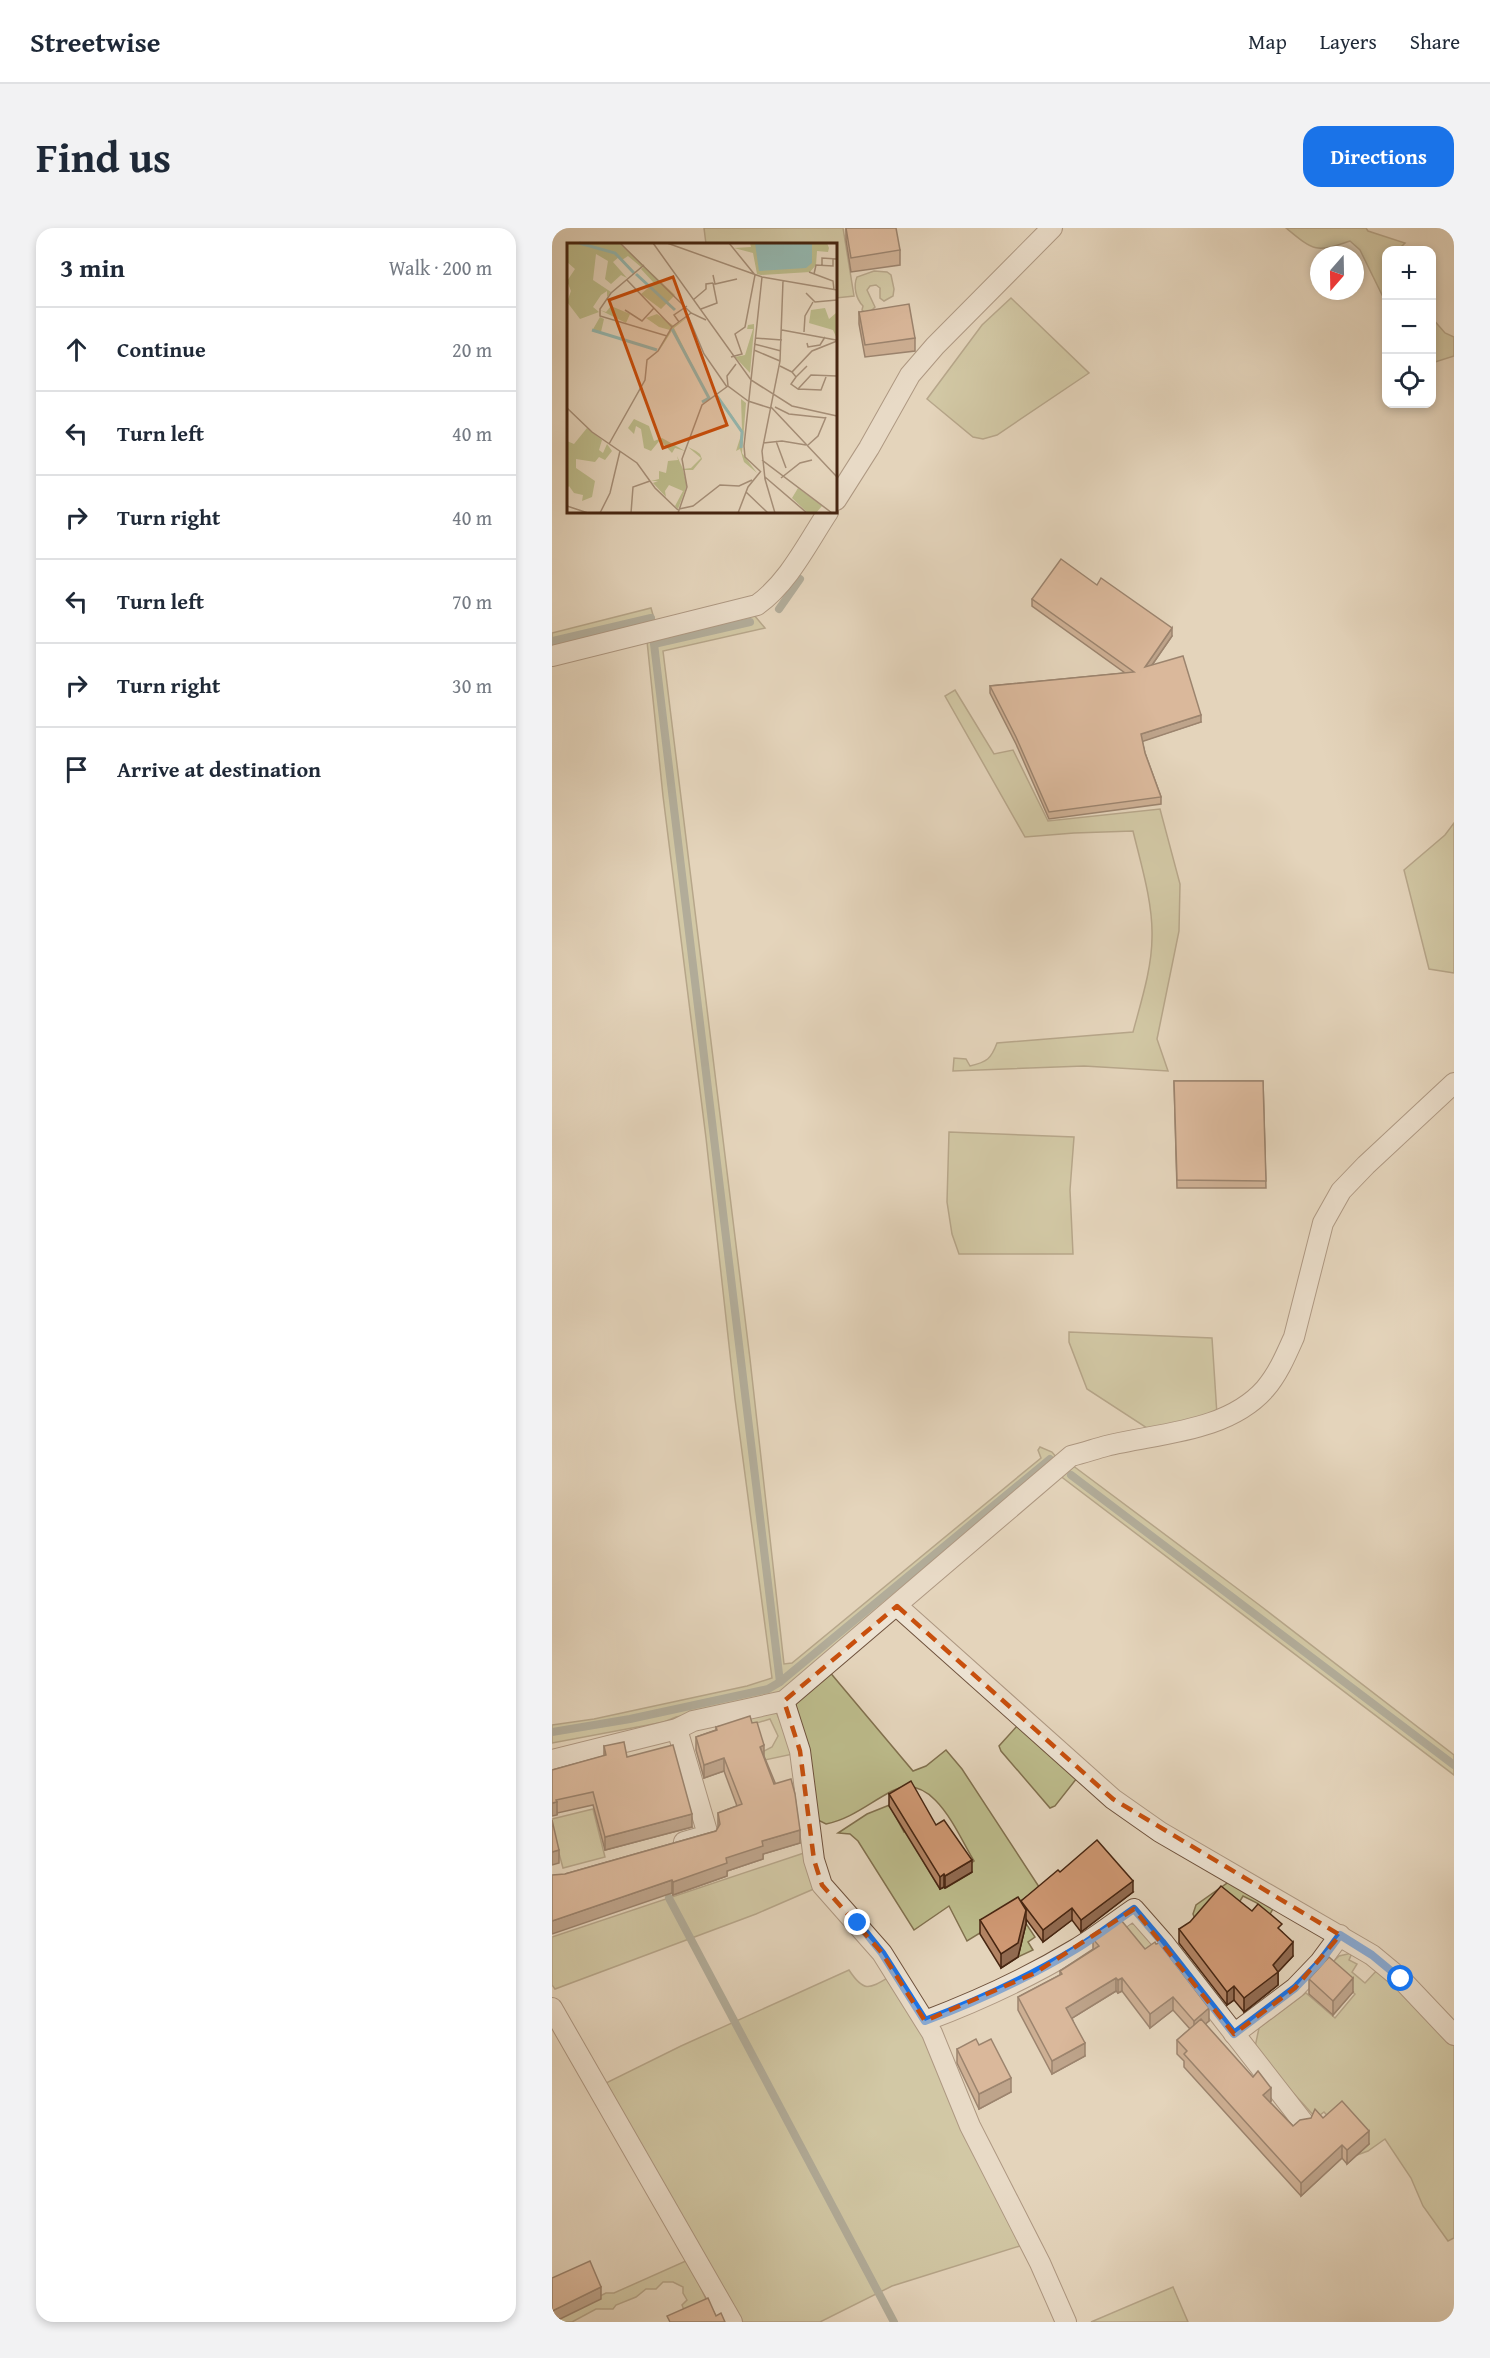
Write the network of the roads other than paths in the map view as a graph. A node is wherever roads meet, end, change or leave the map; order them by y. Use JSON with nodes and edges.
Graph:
{"nodes":[{"id":1,"x":1052,"y":228,"type":"edge"},
{"id":2,"x":837,"y":498,"type":"edge"},
{"id":3,"x":827,"y":513,"type":"edge"},
{"id":4,"x":552,"y":656,"type":"edge"},
{"id":5,"x":1454,"y":1083,"type":"edge"},
{"id":6,"x":897,"y":1606,"type":"junction"},
{"id":7,"x":784,"y":1701,"type":"junction"},
{"id":8,"x":677,"y":1729,"type":"junction"},
{"id":9,"x":552,"y":1760,"type":"edge"},
{"id":10,"x":663,"y":1847,"type":"edge"},
{"id":11,"x":1340,"y":1935,"type":"junction"},
{"id":12,"x":552,"y":2008,"type":"edge"},
{"id":13,"x":925,"y":2021,"type":"junction"},
{"id":14,"x":1234,"y":2034,"type":"junction"},
{"id":15,"x":1454,"y":2035,"type":"edge"},
{"id":16,"x":1303,"y":2122,"type":"edge"},
{"id":17,"x":732,"y":2322,"type":"edge"},
{"id":18,"x":1066,"y":2322,"type":"edge"}],
"edges":[{"from":1,"to":2,"type":"street"},
{"from":3,"to":4,"type":"street"},
{"from":5,"to":6,"type":"street"},
{"from":6,"to":7,"type":"street"},
{"from":6,"to":11,"type":"street"},
{"from":7,"to":8,"type":"street"},
{"from":7,"to":13,"type":"street"},
{"from":8,"to":9,"type":"street"},
{"from":8,"to":10,"type":"street"},
{"from":11,"to":14,"type":"street"},
{"from":11,"to":15,"type":"street"},
{"from":12,"to":17,"type":"street"},
{"from":13,"to":14,"type":"street"},
{"from":13,"to":18,"type":"street"},
{"from":14,"to":16,"type":"street"}]}
